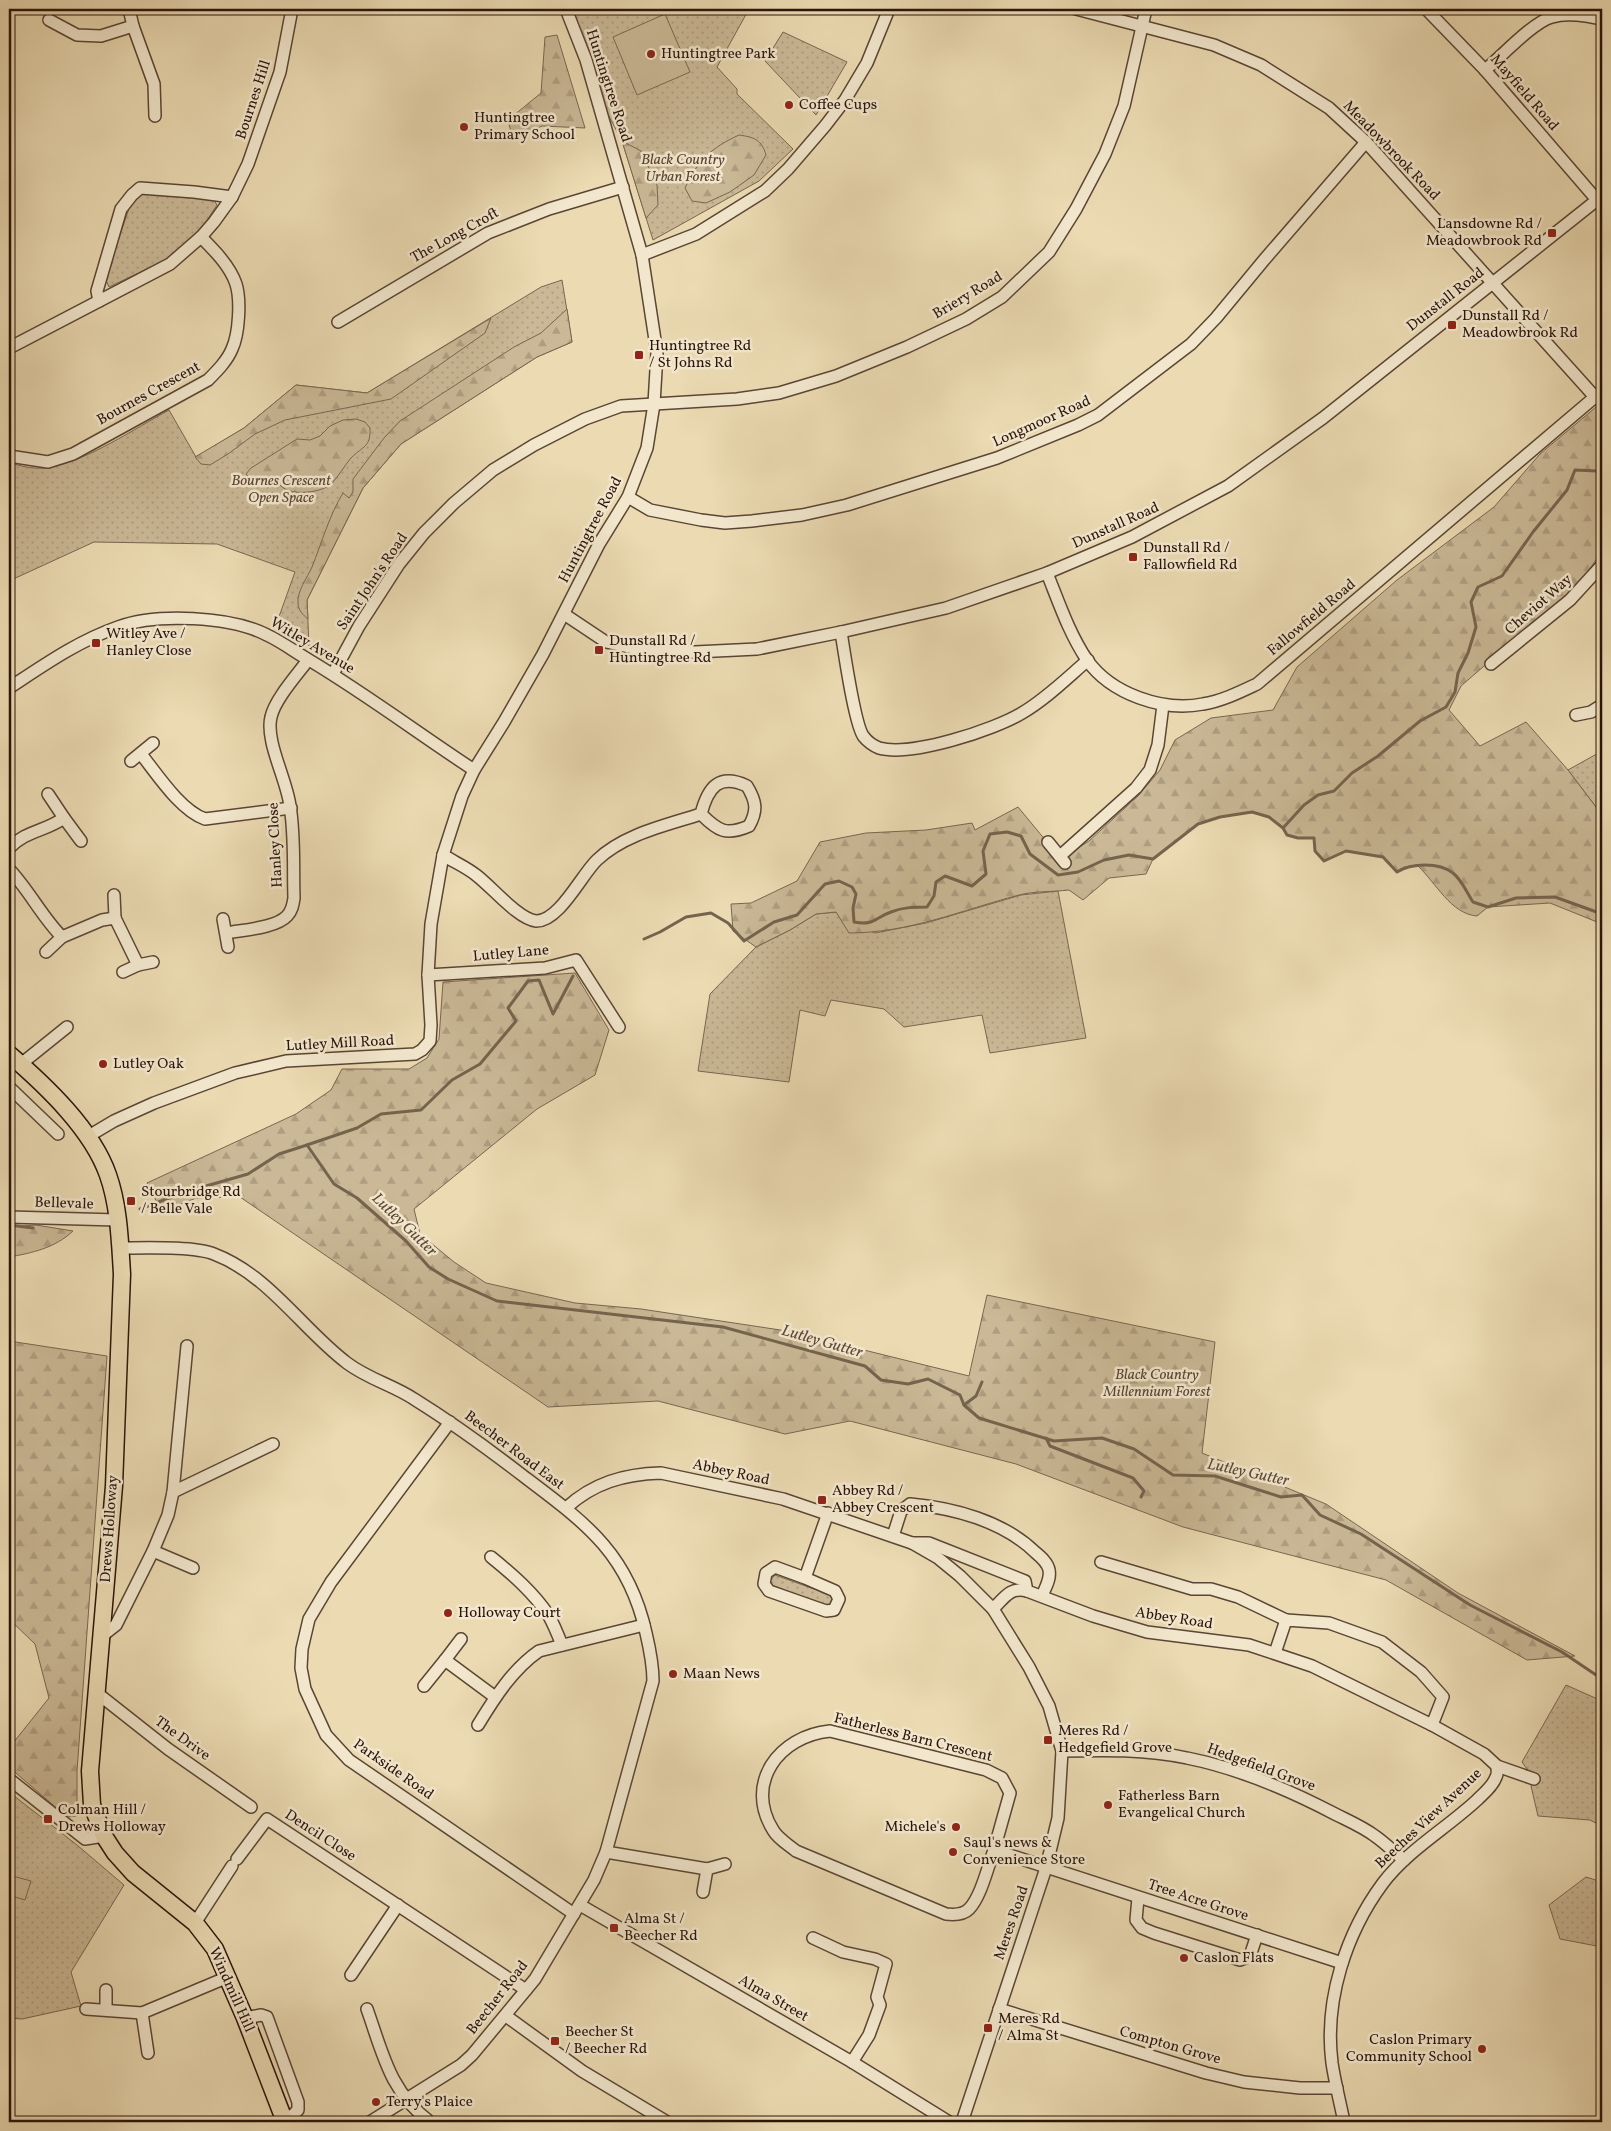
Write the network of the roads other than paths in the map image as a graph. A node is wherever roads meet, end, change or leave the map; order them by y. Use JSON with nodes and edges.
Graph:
{"nodes":[{"id":1,"x":129,"y":9,"type":"edge"},
{"id":2,"x":292,"y":9,"type":"edge"},
{"id":3,"x":566,"y":9,"type":"edge"},
{"id":4,"x":889,"y":9,"type":"edge"},
{"id":5,"x":1076,"y":9,"type":"edge"},
{"id":6,"x":1146,"y":9,"type":"edge"},
{"id":7,"x":1426,"y":9,"type":"edge"},
{"id":8,"x":1602,"y":19,"type":"edge"},
{"id":9,"x":48,"y":20,"type":"dead end"},
{"id":10,"x":1143,"y":25,"type":"junction"},
{"id":11,"x":133,"y":26,"type":"junction"},
{"id":12,"x":1485,"y":70,"type":"junction"},
{"id":13,"x":155,"y":116,"type":"dead end"},
{"id":14,"x":1366,"y":142,"type":"junction"},
{"id":15,"x":623,"y":187,"type":"junction"},
{"id":16,"x":232,"y":197,"type":"junction"},
{"id":17,"x":1600,"y":198,"type":"edge"},
{"id":18,"x":201,"y":237,"type":"junction"},
{"id":19,"x":642,"y":255,"type":"junction"},
{"id":20,"x":1493,"y":282,"type":"junction"},
{"id":21,"x":98,"y":302,"type":"junction"},
{"id":22,"x":338,"y":322,"type":"dead end"},
{"id":23,"x":9,"y":348,"type":"edge"},
{"id":24,"x":1599,"y":394,"type":"edge"},
{"id":25,"x":654,"y":404,"type":"junction"},
{"id":26,"x":9,"y":456,"type":"edge"},
{"id":27,"x":628,"y":497,"type":"junction"},
{"id":28,"x":1602,"y":564,"type":"edge"},
{"id":29,"x":1047,"y":573,"type":"junction"},
{"id":30,"x":564,"y":614,"type":"junction"},
{"id":31,"x":841,"y":632,"type":"junction"},
{"id":32,"x":308,"y":660,"type":"junction"},
{"id":33,"x":1088,"y":660,"type":"junction"},
{"id":34,"x":1491,"y":664,"type":"dead end"},
{"id":35,"x":333,"y":674,"type":"junction"},
{"id":36,"x":9,"y":688,"type":"edge"},
{"id":37,"x":1164,"y":705,"type":"junction"},
{"id":38,"x":1602,"y":705,"type":"edge"},
{"id":39,"x":1576,"y":715,"type":"dead end"},
{"id":40,"x":153,"y":743,"type":"dead end"},
{"id":41,"x":141,"y":754,"type":"junction"},
{"id":42,"x":131,"y":761,"type":"dead end"},
{"id":43,"x":474,"y":770,"type":"junction"},
{"id":44,"x":48,"y":794,"type":"dead end"},
{"id":45,"x":291,"y":808,"type":"junction"},
{"id":46,"x":701,"y":814,"type":"junction"},
{"id":47,"x":64,"y":818,"type":"junction"},
{"id":48,"x":81,"y":841,"type":"dead end"},
{"id":49,"x":1048,"y":842,"type":"dead end"},
{"id":50,"x":9,"y":848,"type":"edge"},
{"id":51,"x":443,"y":855,"type":"junction"},
{"id":52,"x":9,"y":869,"type":"edge"},
{"id":53,"x":114,"y":895,"type":"dead end"},
{"id":54,"x":115,"y":918,"type":"junction"},
{"id":55,"x":223,"y":918,"type":"dead end"},
{"id":56,"x":227,"y":933,"type":"junction"},
{"id":57,"x":62,"y":937,"type":"junction"},
{"id":58,"x":228,"y":947,"type":"dead end"},
{"id":59,"x":46,"y":952,"type":"dead end"},
{"id":60,"x":153,"y":962,"type":"dead end"},
{"id":61,"x":138,"y":965,"type":"junction"},
{"id":62,"x":123,"y":972,"type":"dead end"},
{"id":63,"x":428,"y":976,"type":"junction"},
{"id":64,"x":67,"y":1027,"type":"dead end"},
{"id":65,"x":619,"y":1027,"type":"dead end"},
{"id":66,"x":427,"y":1046,"type":"joint"},
{"id":67,"x":15,"y":1059,"type":"edge"},
{"id":68,"x":9,"y":1087,"type":"edge"},
{"id":69,"x":58,"y":1134,"type":"dead end"},
{"id":70,"x":87,"y":1137,"type":"junction"},
{"id":71,"x":9,"y":1217,"type":"edge"},
{"id":72,"x":117,"y":1220,"type":"junction"},
{"id":73,"x":120,"y":1248,"type":"junction"},
{"id":74,"x":188,"y":1346,"type":"dead end"},
{"id":75,"x":450,"y":1422,"type":"junction"},
{"id":76,"x":273,"y":1444,"type":"dead end"},
{"id":77,"x":173,"y":1492,"type":"junction"},
{"id":78,"x":566,"y":1508,"type":"junction"},
{"id":79,"x":828,"y":1513,"type":"junction"},
{"id":80,"x":893,"y":1536,"type":"junction"},
{"id":81,"x":912,"y":1543,"type":"junction"},
{"id":82,"x":153,"y":1550,"type":"junction"},
{"id":83,"x":491,"y":1556,"type":"dead end"},
{"id":84,"x":1101,"y":1562,"type":"dead end"},
{"id":85,"x":193,"y":1568,"type":"dead end"},
{"id":86,"x":804,"y":1578,"type":"junction"},
{"id":87,"x":1027,"y":1591,"type":"junction"},
{"id":88,"x":1042,"y":1596,"type":"junction"},
{"id":89,"x":993,"y":1609,"type":"junction"},
{"id":90,"x":1286,"y":1620,"type":"junction"},
{"id":91,"x":644,"y":1625,"type":"junction"},
{"id":92,"x":102,"y":1636,"type":"junction"},
{"id":93,"x":461,"y":1639,"type":"dead end"},
{"id":94,"x":562,"y":1645,"type":"junction"},
{"id":95,"x":1275,"y":1653,"type":"junction"},
{"id":96,"x":446,"y":1660,"type":"junction"},
{"id":97,"x":424,"y":1686,"type":"dead end"},
{"id":98,"x":97,"y":1693,"type":"junction"},
{"id":99,"x":496,"y":1697,"type":"junction"},
{"id":100,"x":478,"y":1725,"type":"dead end"},
{"id":101,"x":1432,"y":1725,"type":"junction"},
{"id":102,"x":1062,"y":1751,"type":"junction"},
{"id":103,"x":1497,"y":1766,"type":"junction"},
{"id":104,"x":9,"y":1779,"type":"edge"},
{"id":105,"x":1534,"y":1779,"type":"dead end"},
{"id":106,"x":251,"y":1807,"type":"dead end"},
{"id":107,"x":104,"y":1836,"type":"junction"},
{"id":108,"x":994,"y":1850,"type":"junction"},
{"id":109,"x":606,"y":1852,"type":"junction"},
{"id":110,"x":1404,"y":1860,"type":"junction"},
{"id":111,"x":725,"y":1864,"type":"dead end"},
{"id":112,"x":1046,"y":1868,"type":"junction"},
{"id":113,"x":707,"y":1869,"type":"junction"},
{"id":114,"x":704,"y":1892,"type":"dead end"},
{"id":115,"x":1138,"y":1898,"type":"junction"},
{"id":116,"x":398,"y":1906,"type":"junction"},
{"id":117,"x":577,"y":1910,"type":"junction"},
{"id":118,"x":195,"y":1923,"type":"junction"},
{"id":119,"x":1257,"y":1936,"type":"junction"},
{"id":120,"x":812,"y":1938,"type":"dead end"},
{"id":121,"x":1342,"y":1963,"type":"junction"},
{"id":122,"x":351,"y":1975,"type":"dead end"},
{"id":123,"x":228,"y":1976,"type":"junction"},
{"id":124,"x":106,"y":1990,"type":"dead end"},
{"id":125,"x":526,"y":1990,"type":"junction"},
{"id":126,"x":86,"y":2009,"type":"dead end"},
{"id":127,"x":106,"y":2009,"type":"junction"},
{"id":128,"x":367,"y":2009,"type":"dead end"},
{"id":129,"x":999,"y":2009,"type":"junction"},
{"id":130,"x":142,"y":2013,"type":"junction"},
{"id":131,"x":506,"y":2016,"type":"junction"},
{"id":132,"x":148,"y":2053,"type":"dead end"},
{"id":133,"x":852,"y":2062,"type":"junction"},
{"id":134,"x":1337,"y":2088,"type":"junction"},
{"id":135,"x":406,"y":2100,"type":"junction"},
{"id":136,"x":285,"y":2122,"type":"edge"},
{"id":137,"x":370,"y":2122,"type":"edge"},
{"id":138,"x":430,"y":2122,"type":"edge"},
{"id":139,"x":667,"y":2122,"type":"edge"},
{"id":140,"x":949,"y":2122,"type":"edge"},
{"id":141,"x":962,"y":2122,"type":"edge"},
{"id":142,"x":1344,"y":2122,"type":"edge"}],
"edges":[{"from":1,"to":11,"type":"street"},
{"from":2,"to":16,"type":"street","name":"Bournes Hill"},
{"from":3,"to":15,"type":"street","name":"Huntingtree Road"},
{"from":4,"to":19,"type":"street"},
{"from":5,"to":10,"type":"street","name":"Meadowbrook Road"},
{"from":6,"to":10,"type":"street","name":"Briery Road"},
{"from":7,"to":12,"type":"street","name":"Mayfield Road"},
{"from":8,"to":12,"type":"street"},
{"from":9,"to":11,"type":"street"},
{"from":10,"to":14,"type":"street","name":"Meadowbrook Road"},
{"from":10,"to":25,"type":"street","name":"Briery Road"},
{"from":11,"to":13,"type":"street"},
{"from":12,"to":17,"type":"street","name":"Mayfield Road"},
{"from":14,"to":20,"type":"street","name":"Meadowbrook Road"},
{"from":14,"to":27,"type":"street","name":"Longmoor Road"},
{"from":15,"to":19,"type":"street","name":"Huntingtree Road"},
{"from":15,"to":22,"type":"street","name":"The Long Croft"},
{"from":16,"to":18,"type":"street","name":"Bournes Hill"},
{"from":16,"to":21,"type":"street"},
{"from":17,"to":20,"type":"street","name":"Dunstall Road"},
{"from":18,"to":21,"type":"street","name":"Bournes Hill"},
{"from":18,"to":26,"type":"street","name":"Bournes Crescent"},
{"from":19,"to":25,"type":"street","name":"Huntingtree Road"},
{"from":20,"to":24,"type":"street","name":"Meadowbrook Road"},
{"from":20,"to":29,"type":"street","name":"Dunstall Road"},
{"from":21,"to":23,"type":"street","name":"Bournes Hill"},
{"from":24,"to":37,"type":"street","name":"Fallowfield Road"},
{"from":25,"to":27,"type":"street","name":"Huntingtree Road"},
{"from":25,"to":35,"type":"street","name":"Saint John's Road"},
{"from":27,"to":30,"type":"street","name":"Huntingtree Road"},
{"from":28,"to":34,"type":"street","name":"Cheviot Way"},
{"from":29,"to":31,"type":"street","name":"Dunstall Road"},
{"from":29,"to":33,"type":"street","name":"Fallowfield Road"},
{"from":30,"to":31,"type":"street","name":"Dunstall Road"},
{"from":30,"to":43,"type":"street","name":"Huntingtree Road"},
{"from":31,"to":33,"type":"street"},
{"from":32,"to":35,"type":"street","name":"Witley Avenue"},
{"from":32,"to":36,"type":"street","name":"Witley Avenue"},
{"from":32,"to":45,"type":"street","name":"Hanley Close"},
{"from":33,"to":37,"type":"street","name":"Fallowfield Road"},
{"from":35,"to":43,"type":"street","name":"Witley Avenue"},
{"from":37,"to":49,"type":"street"},
{"from":38,"to":39,"type":"street"},
{"from":40,"to":41,"type":"street"},
{"from":41,"to":42,"type":"street"},
{"from":41,"to":45,"type":"street"},
{"from":43,"to":51,"type":"street","name":"Huntingtree Road"},
{"from":44,"to":47,"type":"street"},
{"from":45,"to":56,"type":"street","name":"Hanley Close"},
{"from":46,"to":46,"type":"street"},
{"from":46,"to":51,"type":"street"},
{"from":47,"to":48,"type":"street"},
{"from":47,"to":50,"type":"street"},
{"from":51,"to":63,"type":"street","name":"Huntingtree Road"},
{"from":52,"to":57,"type":"street"},
{"from":53,"to":54,"type":"street"},
{"from":54,"to":57,"type":"street"},
{"from":54,"to":61,"type":"street"},
{"from":55,"to":56,"type":"street"},
{"from":56,"to":58,"type":"street"},
{"from":57,"to":59,"type":"street"},
{"from":60,"to":61,"type":"street"},
{"from":61,"to":62,"type":"street"},
{"from":63,"to":65,"type":"street","name":"Lutley Lane"},
{"from":63,"to":66,"type":"street","name":"Huntingtree Road"},
{"from":64,"to":67,"type":"street"},
{"from":66,"to":70,"type":"street","name":"Lutley Mill Road"},
{"from":67,"to":70,"type":"highway","name":"Drews Holloway"},
{"from":68,"to":69,"type":"street"},
{"from":70,"to":72,"type":"highway","name":"Drews Holloway"},
{"from":71,"to":72,"type":"street","name":"Bellevale"},
{"from":72,"to":73,"type":"highway","name":"Drews Holloway"},
{"from":73,"to":75,"type":"street","name":"Beecher Road East"},
{"from":73,"to":92,"type":"highway","name":"Drews Holloway"},
{"from":74,"to":77,"type":"street"},
{"from":75,"to":78,"type":"street","name":"Beecher Road East"},
{"from":75,"to":117,"type":"street","name":"Parkside Road"},
{"from":76,"to":77,"type":"street"},
{"from":77,"to":82,"type":"street"},
{"from":78,"to":79,"type":"street","name":"Abbey Road"},
{"from":78,"to":91,"type":"street","name":"Beecher Road East"},
{"from":79,"to":80,"type":"street","name":"Abbey Road"},
{"from":79,"to":86,"type":"street"},
{"from":80,"to":81,"type":"street","name":"Abbey Road"},
{"from":80,"to":88,"type":"street"},
{"from":81,"to":87,"type":"street","name":"Abbey Road"},
{"from":81,"to":89,"type":"street","name":"Meres Road"},
{"from":82,"to":85,"type":"street"},
{"from":82,"to":92,"type":"street"},
{"from":83,"to":94,"type":"street"},
{"from":84,"to":90,"type":"street"},
{"from":86,"to":86,"type":"street"},
{"from":87,"to":88,"type":"street","name":"Abbey Road"},
{"from":87,"to":89,"type":"street"},
{"from":88,"to":95,"type":"street","name":"Abbey Road"},
{"from":89,"to":102,"type":"street","name":"Meres Road"},
{"from":90,"to":95,"type":"street"},
{"from":90,"to":101,"type":"street"},
{"from":91,"to":94,"type":"street"},
{"from":91,"to":109,"type":"street","name":"Beecher Road East"},
{"from":92,"to":98,"type":"highway","name":"Drews Holloway"},
{"from":93,"to":96,"type":"street"},
{"from":94,"to":99,"type":"street"},
{"from":95,"to":101,"type":"street","name":"Abbey Road"},
{"from":96,"to":97,"type":"street"},
{"from":96,"to":99,"type":"street"},
{"from":98,"to":106,"type":"street","name":"The Drive"},
{"from":98,"to":107,"type":"highway","name":"Drews Holloway"},
{"from":99,"to":100,"type":"street"},
{"from":101,"to":103,"type":"street","name":"Abbey Road"},
{"from":102,"to":110,"type":"street","name":"Hedgefield Grove"},
{"from":102,"to":112,"type":"street","name":"Meres Road"},
{"from":103,"to":105,"type":"street","name":"Abbey Road"},
{"from":103,"to":110,"type":"street","name":"Beeches View Avenue"},
{"from":104,"to":107,"type":"street"},
{"from":107,"to":118,"type":"highway","name":"Windmill Hill"},
{"from":108,"to":108,"type":"street","name":"Fatherless Barn Crescent"},
{"from":108,"to":112,"type":"street"},
{"from":109,"to":113,"type":"street"},
{"from":109,"to":117,"type":"street","name":"Beecher Road"},
{"from":110,"to":121,"type":"street","name":"Beeches View Avenue"},
{"from":111,"to":113,"type":"street"},
{"from":112,"to":115,"type":"street","name":"Tree Acre Grove"},
{"from":112,"to":129,"type":"street","name":"Meres Road"},
{"from":113,"to":114,"type":"street"},
{"from":115,"to":119,"type":"street","name":"Tree Acre Grove"},
{"from":115,"to":119,"type":"street"},
{"from":116,"to":118,"type":"street","name":"Dencil Close"},
{"from":116,"to":122,"type":"street"},
{"from":116,"to":125,"type":"street","name":"Dencil Close"},
{"from":117,"to":125,"type":"street","name":"Beecher Road"},
{"from":117,"to":133,"type":"street","name":"Alma Street"},
{"from":118,"to":123,"type":"highway","name":"Windmill Hill"},
{"from":119,"to":121,"type":"street","name":"Tree Acre Grove"},
{"from":120,"to":133,"type":"street"},
{"from":121,"to":134,"type":"street","name":"Beeches View Avenue"},
{"from":123,"to":130,"type":"street"},
{"from":123,"to":136,"type":"highway","name":"Windmill Hill"},
{"from":124,"to":127,"type":"street"},
{"from":125,"to":131,"type":"street","name":"Beecher Road"},
{"from":126,"to":127,"type":"street"},
{"from":127,"to":130,"type":"street"},
{"from":128,"to":135,"type":"street"},
{"from":129,"to":134,"type":"street","name":"Compton Grove"},
{"from":129,"to":141,"type":"street","name":"Meres Road"},
{"from":130,"to":132,"type":"street"},
{"from":131,"to":135,"type":"street","name":"Beecher Road"},
{"from":131,"to":139,"type":"street"},
{"from":133,"to":140,"type":"street","name":"Alma Street"},
{"from":134,"to":142,"type":"street","name":"Beeches View Avenue"},
{"from":135,"to":137,"type":"street","name":"Beecher Road"},
{"from":135,"to":138,"type":"street"}]}
